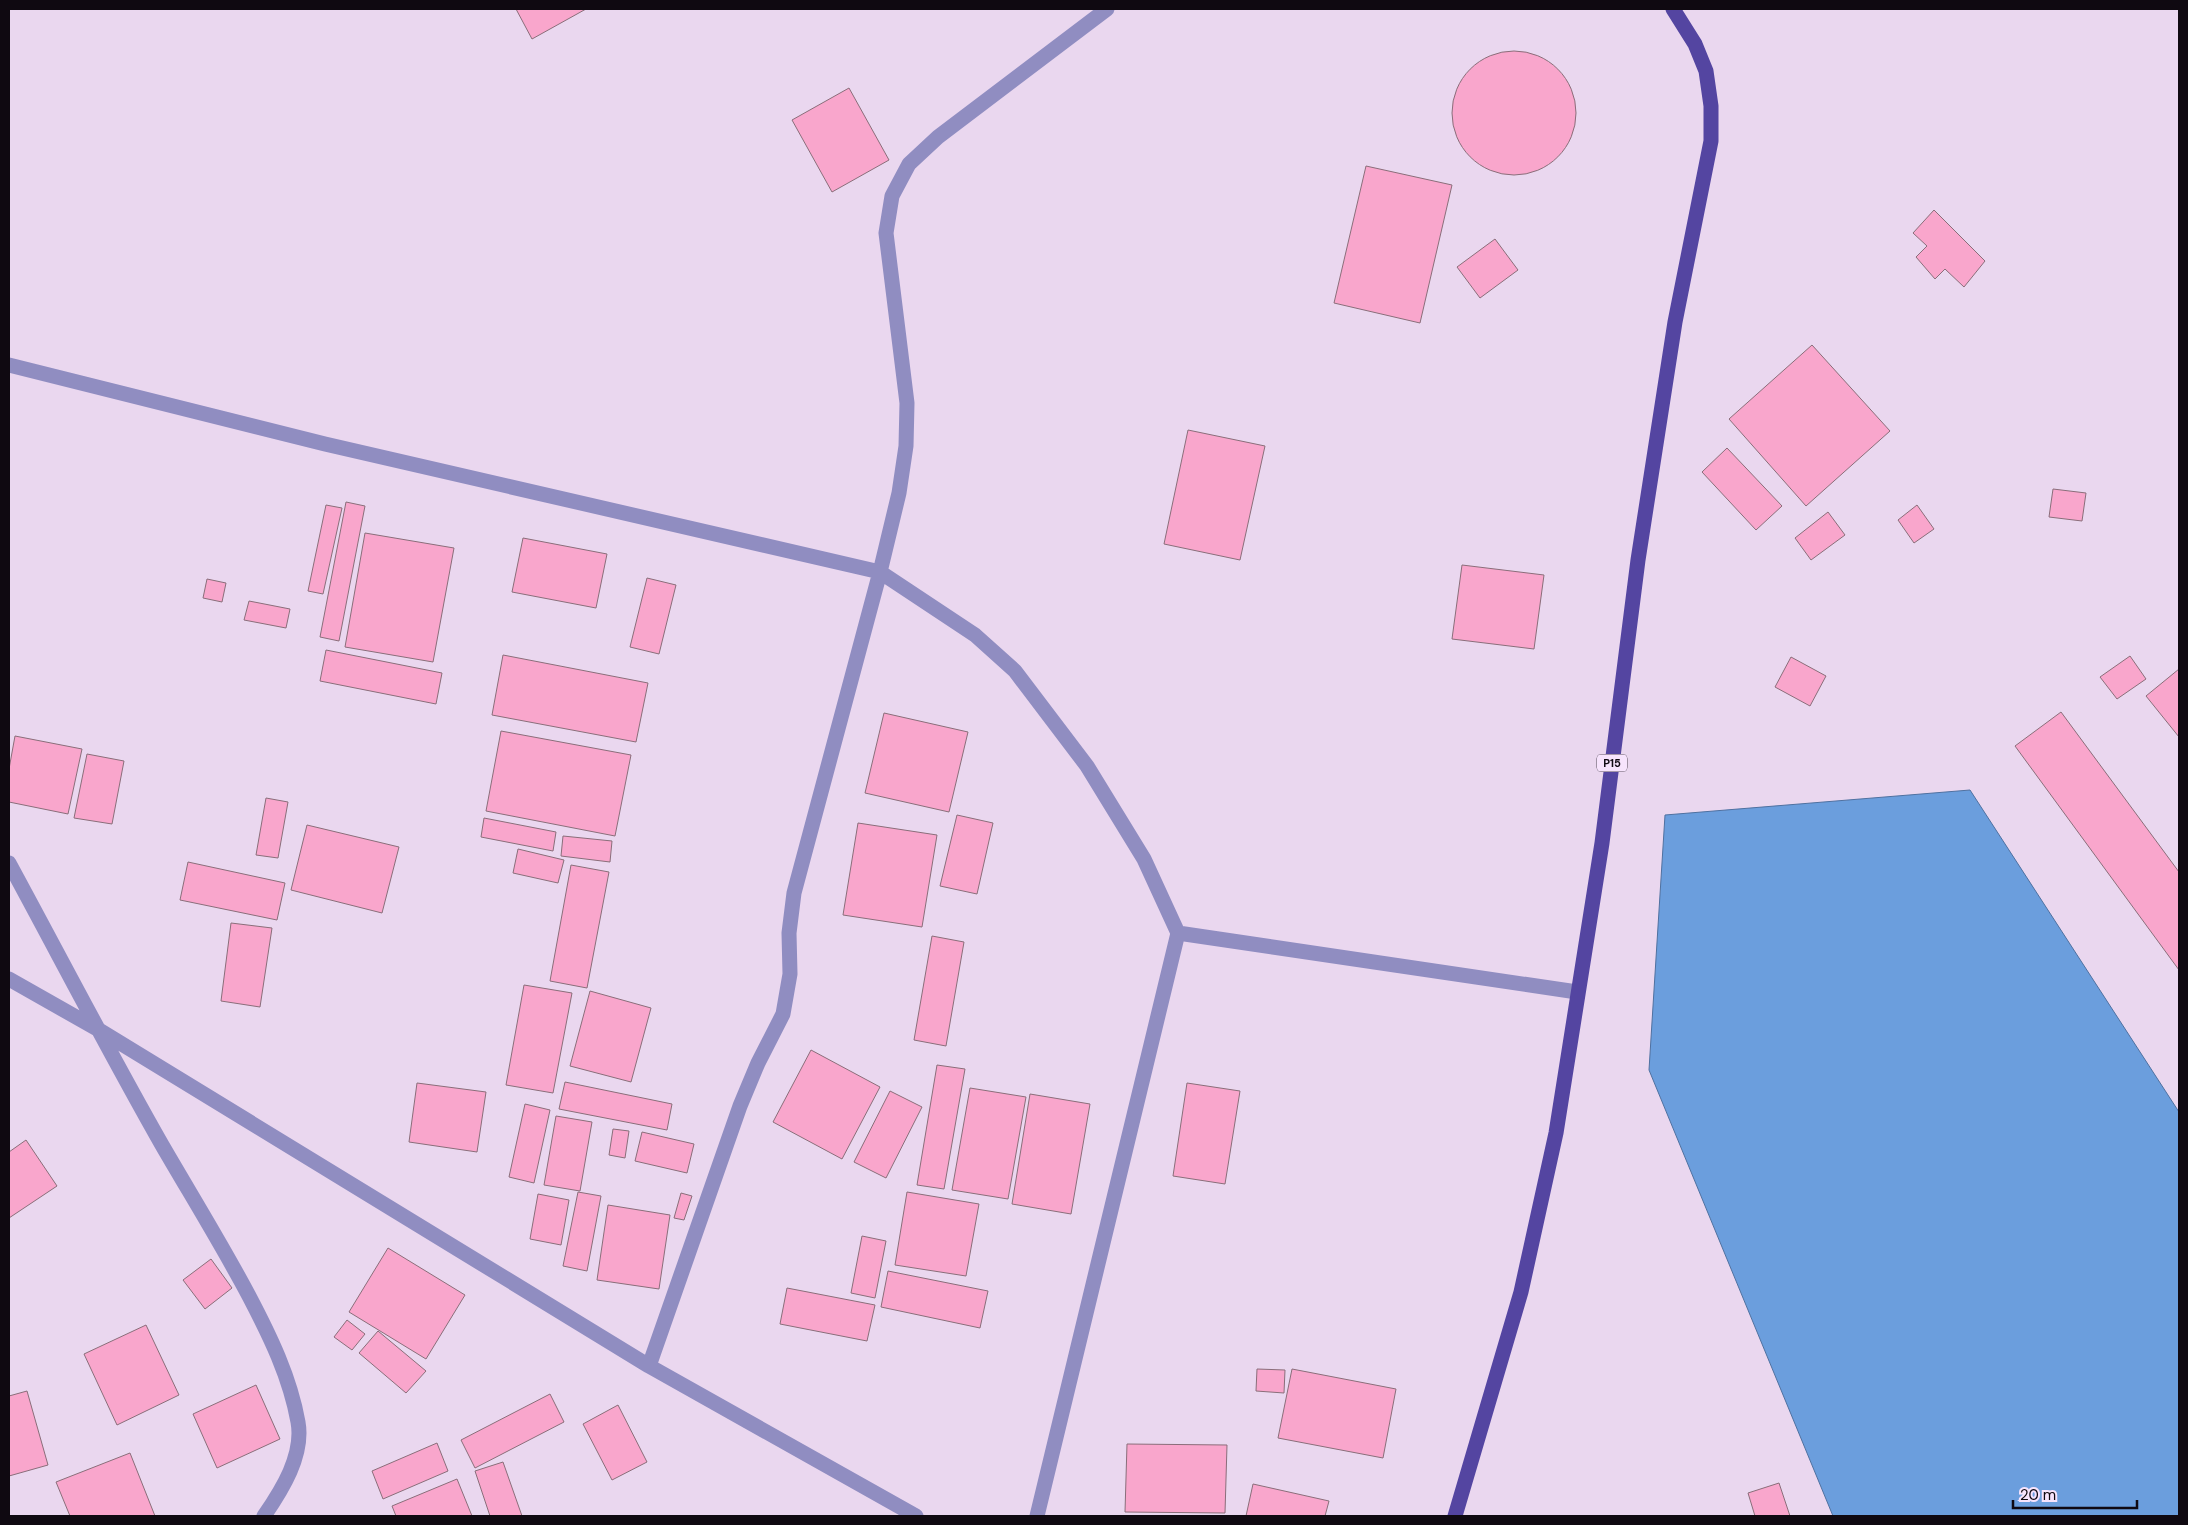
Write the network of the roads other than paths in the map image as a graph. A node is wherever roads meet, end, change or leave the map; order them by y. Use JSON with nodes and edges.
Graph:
{"nodes":[{"id":1,"x":1106,"y":9,"type":"edge"},
{"id":2,"x":1674,"y":9,"type":"edge"},
{"id":3,"x":9,"y":365,"type":"edge"},
{"id":4,"x":880,"y":572,"type":"junction"},
{"id":5,"x":9,"y":863,"type":"edge"},
{"id":6,"x":1178,"y":933,"type":"junction"},
{"id":7,"x":9,"y":979,"type":"edge"},
{"id":8,"x":1577,"y":992,"type":"junction"},
{"id":9,"x":99,"y":1030,"type":"junction"},
{"id":10,"x":649,"y":1366,"type":"junction"},
{"id":11,"x":264,"y":1516,"type":"edge"},
{"id":12,"x":916,"y":1516,"type":"edge"},
{"id":13,"x":1037,"y":1516,"type":"edge"},
{"id":14,"x":1455,"y":1516,"type":"edge"}],
"edges":[{"from":1,"to":4,"type":"street"},
{"from":2,"to":8,"type":"main road","number":"P15"},
{"from":3,"to":4,"type":"street"},
{"from":4,"to":6,"type":"street"},
{"from":4,"to":10,"type":"street"},
{"from":5,"to":9,"type":"street"},
{"from":6,"to":8,"type":"street"},
{"from":6,"to":13,"type":"street"},
{"from":7,"to":9,"type":"street"},
{"from":8,"to":14,"type":"main road","number":"P15"},
{"from":9,"to":10,"type":"street"},
{"from":9,"to":11,"type":"street"},
{"from":10,"to":12,"type":"street"}]}
